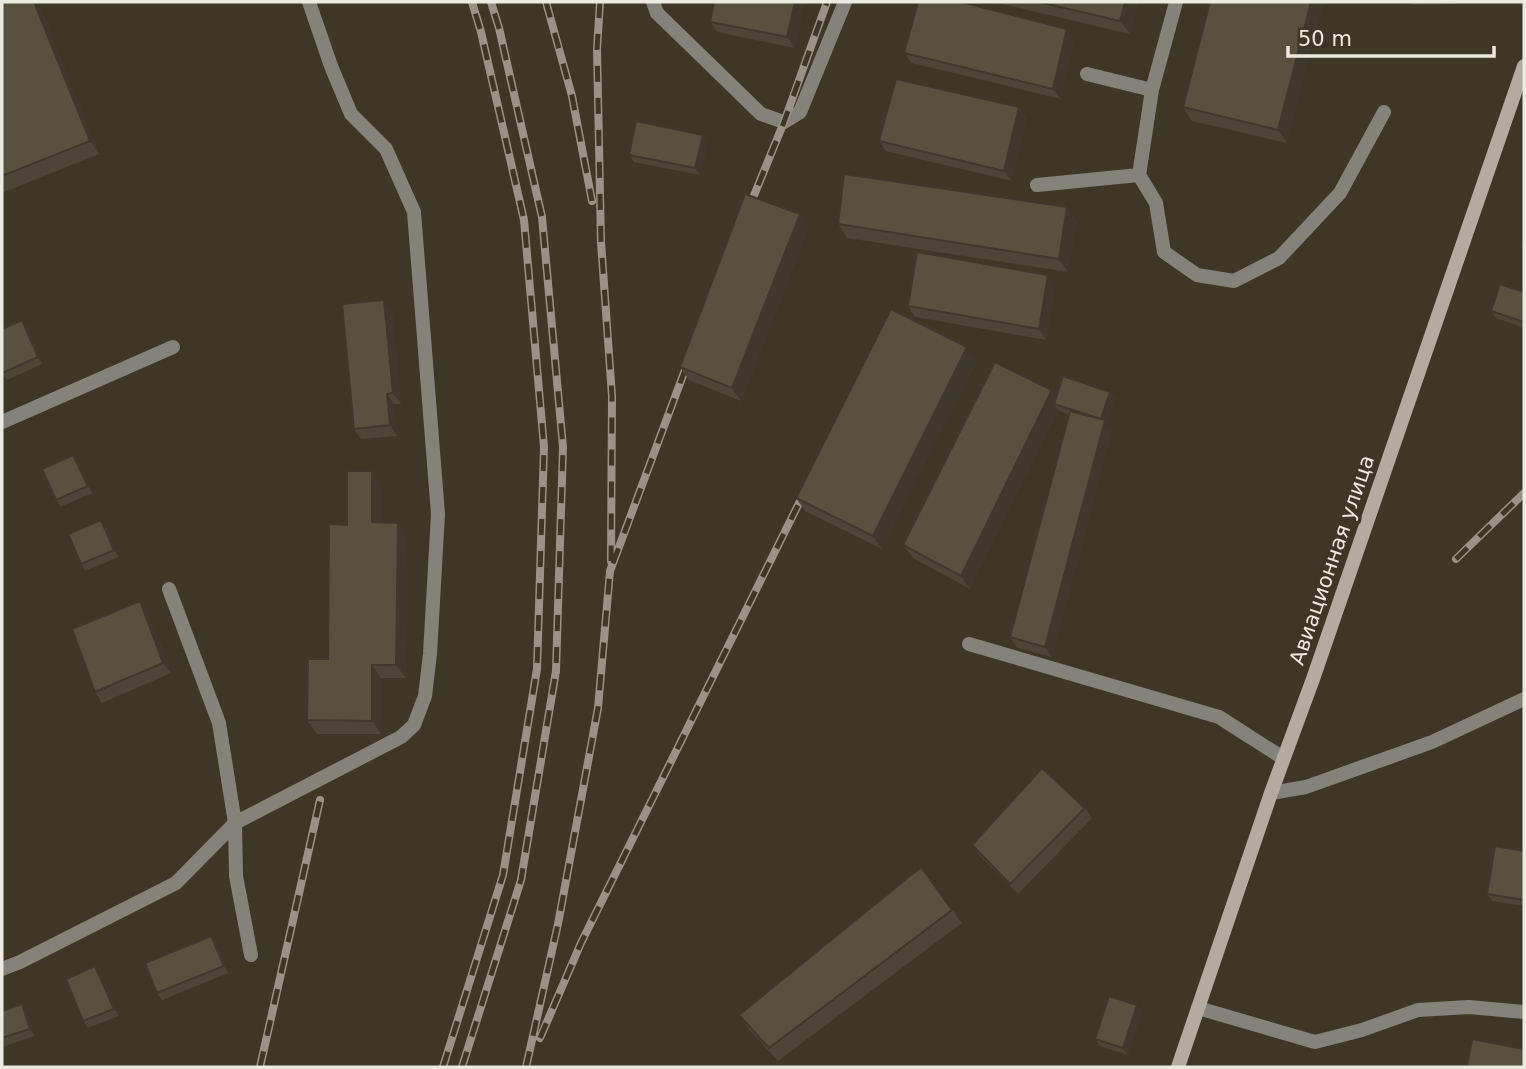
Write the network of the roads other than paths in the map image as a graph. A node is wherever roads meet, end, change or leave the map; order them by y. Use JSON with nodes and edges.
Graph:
{"nodes":[{"id":1,"x":309,"y":2,"type":"edge"},
{"id":2,"x":653,"y":2,"type":"edge"},
{"id":3,"x":845,"y":2,"type":"edge"},
{"id":4,"x":1175,"y":2,"type":"edge"},
{"id":5,"x":1524,"y":66,"type":"edge"},
{"id":6,"x":1087,"y":74,"type":"dead end"},
{"id":7,"x":1152,"y":90,"type":"junction"},
{"id":8,"x":1384,"y":112,"type":"dead end"},
{"id":9,"x":1139,"y":175,"type":"junction"},
{"id":10,"x":1037,"y":185,"type":"dead end"},
{"id":11,"x":173,"y":347,"type":"dead end"},
{"id":12,"x":2,"y":422,"type":"edge"},
{"id":13,"x":169,"y":589,"type":"dead end"},
{"id":14,"x":969,"y":644,"type":"dead end"},
{"id":15,"x":1524,"y":699,"type":"edge"},
{"id":16,"x":1283,"y":758,"type":"junction"},
{"id":17,"x":1271,"y":793,"type":"junction"},
{"id":18,"x":235,"y":823,"type":"junction"},
{"id":19,"x":251,"y":955,"type":"dead end"},
{"id":20,"x":2,"y":969,"type":"edge"},
{"id":21,"x":1198,"y":1008,"type":"junction"},
{"id":22,"x":1524,"y":1012,"type":"edge"},
{"id":23,"x":1178,"y":1067,"type":"edge"}],
"edges":[{"from":1,"to":18,"type":"street"},
{"from":2,"to":3,"type":"street"},
{"from":4,"to":7,"type":"street"},
{"from":5,"to":16,"type":"main road","name":"Авиационная улица"},
{"from":6,"to":7,"type":"street"},
{"from":7,"to":9,"type":"street"},
{"from":8,"to":9,"type":"street"},
{"from":9,"to":10,"type":"street"},
{"from":11,"to":12,"type":"street"},
{"from":13,"to":18,"type":"street"},
{"from":14,"to":16,"type":"street"},
{"from":15,"to":17,"type":"street"},
{"from":16,"to":17,"type":"main road","name":"Авиационная улица"},
{"from":17,"to":21,"type":"main road","name":"Авиационная улица"},
{"from":18,"to":19,"type":"street"},
{"from":18,"to":20,"type":"street"},
{"from":21,"to":22,"type":"street"},
{"from":21,"to":23,"type":"main road","name":"Авиационная улица"}]}
